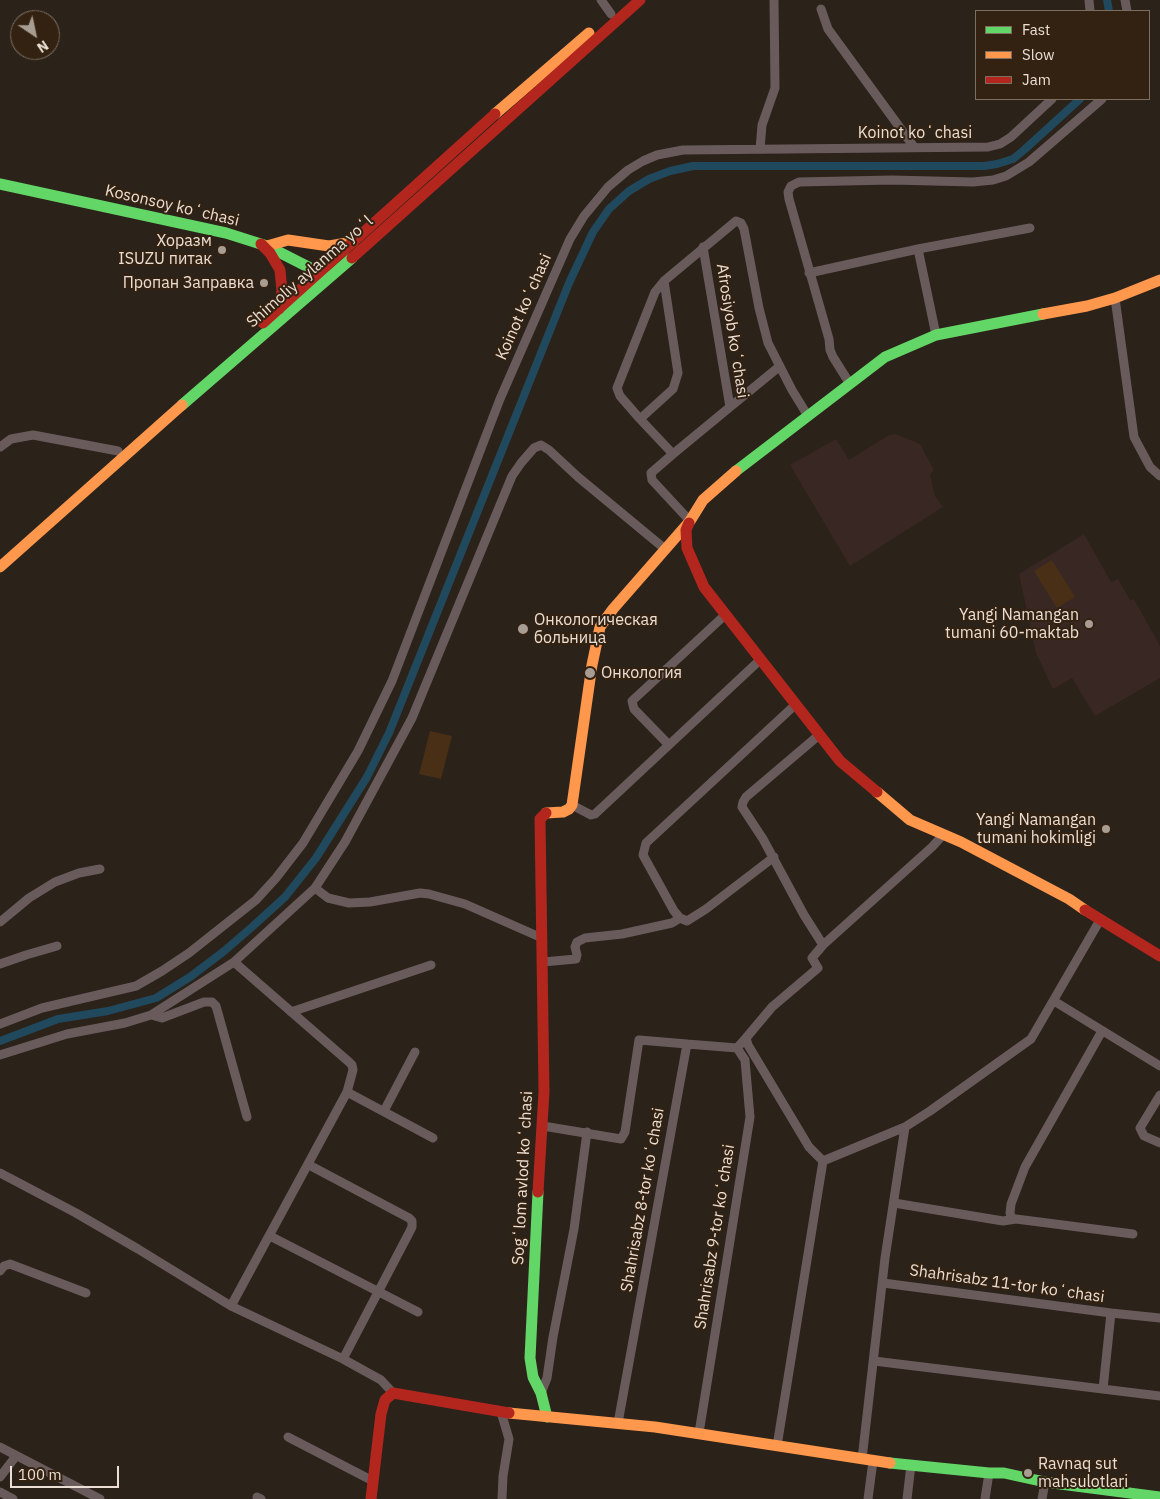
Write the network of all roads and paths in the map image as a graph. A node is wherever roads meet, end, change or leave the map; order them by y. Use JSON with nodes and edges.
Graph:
{"nodes":[{"id":1,"x":601,"y":0,"type":"edge"},
{"id":2,"x":627,"y":0,"type":"edge"},
{"id":3,"x":640,"y":0,"type":"edge"},
{"id":4,"x":774,"y":0,"type":"edge"},
{"id":5,"x":821,"y":9,"type":"dead end"},
{"id":6,"x":611,"y":14,"type":"junction"},
{"id":7,"x":517,"y":94,"type":"junction"},
{"id":8,"x":1051,"y":100,"type":"edge"},
{"id":9,"x":1101,"y":100,"type":"edge"},
{"id":10,"x":525,"y":103,"type":"junction"},
{"id":11,"x":914,"y":147,"type":"junction"},
{"id":12,"x":760,"y":149,"type":"junction"},
{"id":13,"x":0,"y":184,"type":"edge"},
{"id":14,"x":1030,"y":228,"type":"dead end"},
{"id":15,"x":353,"y":242,"type":"junction"},
{"id":16,"x":264,"y":245,"type":"junction"},
{"id":17,"x":703,"y":247,"type":"junction"},
{"id":18,"x":918,"y":248,"type":"junction"},
{"id":19,"x":319,"y":273,"type":"junction"},
{"id":20,"x":809,"y":273,"type":"junction"},
{"id":21,"x":331,"y":278,"type":"junction"},
{"id":22,"x":1160,"y":280,"type":"edge"},
{"id":23,"x":664,"y":281,"type":"junction"},
{"id":24,"x":1115,"y":298,"type":"junction"},
{"id":25,"x":279,"y":309,"type":"junction"},
{"id":26,"x":936,"y":335,"type":"junction"},
{"id":27,"x":780,"y":366,"type":"junction"},
{"id":28,"x":850,"y":384,"type":"junction"},
{"id":29,"x":730,"y":407,"type":"junction"},
{"id":30,"x":808,"y":416,"type":"junction"},
{"id":31,"x":640,"y":418,"type":"junction"},
{"id":32,"x":0,"y":447,"type":"edge"},
{"id":33,"x":118,"y":451,"type":"junction"},
{"id":34,"x":673,"y":454,"type":"junction"},
{"id":35,"x":1160,"y":476,"type":"edge"},
{"id":36,"x":690,"y":521,"type":"junction"},
{"id":37,"x":665,"y":549,"type":"junction"},
{"id":38,"x":0,"y":555,"type":"edge"},
{"id":39,"x":0,"y":567,"type":"edge"},
{"id":40,"x":725,"y":615,"type":"junction"},
{"id":41,"x":761,"y":659,"type":"junction"},
{"id":42,"x":796,"y":706,"type":"junction"},
{"id":43,"x":819,"y":735,"type":"junction"},
{"id":44,"x":669,"y":745,"type":"junction"},
{"id":45,"x":572,"y":805,"type":"junction"},
{"id":46,"x":943,"y":835,"type":"junction"},
{"id":47,"x":774,"y":857,"type":"junction"},
{"id":48,"x":100,"y":869,"type":"dead end"},
{"id":49,"x":315,"y":888,"type":"junction"},
{"id":50,"x":680,"y":918,"type":"junction"},
{"id":51,"x":1100,"y":920,"type":"junction"},
{"id":52,"x":0,"y":922,"type":"edge"},
{"id":53,"x":542,"y":938,"type":"junction"},
{"id":54,"x":823,"y":945,"type":"junction"},
{"id":55,"x":57,"y":946,"type":"dead end"},
{"id":56,"x":1160,"y":956,"type":"edge"},
{"id":57,"x":234,"y":962,"type":"junction"},
{"id":58,"x":543,"y":962,"type":"junction"},
{"id":59,"x":0,"y":964,"type":"edge"},
{"id":60,"x":431,"y":965,"type":"dead end"},
{"id":61,"x":1054,"y":1001,"type":"junction"},
{"id":62,"x":291,"y":1012,"type":"junction"},
{"id":63,"x":151,"y":1015,"type":"junction"},
{"id":64,"x":0,"y":1024,"type":"edge"},
{"id":65,"x":1102,"y":1032,"type":"junction"},
{"id":66,"x":746,"y":1038,"type":"junction"},
{"id":67,"x":687,"y":1044,"type":"junction"},
{"id":68,"x":737,"y":1048,"type":"junction"},
{"id":69,"x":415,"y":1052,"type":"dead end"},
{"id":70,"x":0,"y":1055,"type":"edge"},
{"id":71,"x":1160,"y":1066,"type":"edge"},
{"id":72,"x":347,"y":1092,"type":"junction"},
{"id":73,"x":1160,"y":1094,"type":"edge"},
{"id":74,"x":384,"y":1111,"type":"junction"},
{"id":75,"x":246,"y":1117,"type":"dead end"},
{"id":76,"x":543,"y":1126,"type":"junction"},
{"id":77,"x":905,"y":1127,"type":"junction"},
{"id":78,"x":588,"y":1132,"type":"junction"},
{"id":79,"x":433,"y":1138,"type":"dead end"},
{"id":80,"x":1160,"y":1143,"type":"edge"},
{"id":81,"x":823,"y":1161,"type":"junction"},
{"id":82,"x":309,"y":1165,"type":"junction"},
{"id":83,"x":0,"y":1173,"type":"edge"},
{"id":84,"x":894,"y":1204,"type":"junction"},
{"id":85,"x":1012,"y":1219,"type":"junction"},
{"id":86,"x":1133,"y":1234,"type":"dead end"},
{"id":87,"x":270,"y":1236,"type":"junction"},
{"id":88,"x":0,"y":1270,"type":"edge"},
{"id":89,"x":883,"y":1283,"type":"junction"},
{"id":90,"x":378,"y":1290,"type":"junction"},
{"id":91,"x":86,"y":1293,"type":"dead end"},
{"id":92,"x":231,"y":1306,"type":"junction"},
{"id":93,"x":418,"y":1312,"type":"dead end"},
{"id":94,"x":1111,"y":1313,"type":"junction"},
{"id":95,"x":1160,"y":1318,"type":"edge"},
{"id":96,"x":342,"y":1359,"type":"junction"},
{"id":97,"x":874,"y":1361,"type":"junction"},
{"id":98,"x":1102,"y":1388,"type":"junction"},
{"id":99,"x":393,"y":1393,"type":"junction"},
{"id":100,"x":540,"y":1393,"type":"junction"},
{"id":101,"x":1160,"y":1396,"type":"edge"},
{"id":102,"x":501,"y":1412,"type":"junction"},
{"id":103,"x":547,"y":1417,"type":"junction"},
{"id":104,"x":618,"y":1423,"type":"junction"},
{"id":105,"x":699,"y":1433,"type":"junction"},
{"id":106,"x":288,"y":1437,"type":"dead end"},
{"id":107,"x":777,"y":1446,"type":"junction"},
{"id":108,"x":0,"y":1447,"type":"edge"},
{"id":109,"x":16,"y":1456,"type":"junction"},
{"id":110,"x":868,"y":1460,"type":"junction"},
{"id":111,"x":911,"y":1466,"type":"junction"},
{"id":112,"x":989,"y":1473,"type":"junction"},
{"id":113,"x":0,"y":1477,"type":"edge"},
{"id":114,"x":373,"y":1480,"type":"junction"},
{"id":115,"x":1045,"y":1482,"type":"junction"},
{"id":116,"x":0,"y":1492,"type":"edge"},
{"id":117,"x":1101,"y":1494,"type":"edge"},
{"id":118,"x":1156,"y":1497,"type":"edge"},
{"id":119,"x":13,"y":1499,"type":"edge"},
{"id":120,"x":100,"y":1499,"type":"edge"},
{"id":121,"x":370,"y":1499,"type":"edge"},
{"id":122,"x":502,"y":1499,"type":"edge"},
{"id":123,"x":868,"y":1499,"type":"edge"},
{"id":124,"x":906,"y":1499,"type":"edge"},
{"id":125,"x":985,"y":1499,"type":"edge"},
{"id":126,"x":1042,"y":1499,"type":"edge"}],
"edges":[{"from":1,"to":6,"type":"street"},
{"from":2,"to":6,"type":"street","name":"Shimoliy aylanma yoʻl"},
{"from":3,"to":10,"type":"street","name":"Shimoliy aylanma yoʻl"},
{"from":4,"to":12,"type":"street"},
{"from":5,"to":11,"type":"street"},
{"from":6,"to":7,"type":"street","name":"Shimoliy aylanma yoʻl"},
{"from":7,"to":10,"type":"street"},
{"from":7,"to":15,"type":"street","name":"Shimoliy aylanma yoʻl"},
{"from":8,"to":11,"type":"street","name":"Koinot koʻchasi"},
{"from":9,"to":20,"type":"street"},
{"from":10,"to":21,"type":"street","name":"Shimoliy aylanma yoʻl"},
{"from":11,"to":12,"type":"street","name":"Koinot koʻchasi"},
{"from":12,"to":64,"type":"street","name":"Koinot koʻchasi"},
{"from":13,"to":16,"type":"street","name":"Kosonsoy koʻchasi"},
{"from":14,"to":18,"type":"street"},
{"from":15,"to":16,"type":"street"},
{"from":15,"to":19,"type":"street","name":"Shimoliy aylanma yoʻl"},
{"from":16,"to":19,"type":"street","name":"Kosonsoy koʻchasi"},
{"from":16,"to":25,"type":"street"},
{"from":17,"to":23,"type":"street","name":"Afrosiyob koʻchasi"},
{"from":17,"to":27,"type":"street","name":"Afrosiyob koʻchasi"},
{"from":17,"to":29,"type":"street","name":"Afrosiyob koʻchasi"},
{"from":18,"to":20,"type":"street"},
{"from":18,"to":26,"type":"street"},
{"from":19,"to":21,"type":"street","name":"Kosonsoy koʻchasi"},
{"from":19,"to":25,"type":"street","name":"Shimoliy aylanma yoʻl"},
{"from":20,"to":28,"type":"street"},
{"from":21,"to":39,"type":"street","name":"Shimoliy aylanma yoʻl"},
{"from":22,"to":24,"type":"street"},
{"from":23,"to":31,"type":"street"},
{"from":23,"to":31,"type":"street","name":"Afrosiyob koʻchasi"},
{"from":24,"to":26,"type":"street"},
{"from":24,"to":35,"type":"street"},
{"from":25,"to":33,"type":"street","name":"Shimoliy aylanma yoʻl"},
{"from":26,"to":28,"type":"street"},
{"from":27,"to":29,"type":"street"},
{"from":27,"to":30,"type":"street","name":"Afrosiyob koʻchasi"},
{"from":28,"to":30,"type":"street"},
{"from":29,"to":34,"type":"street","name":"Afrosiyob koʻchasi"},
{"from":30,"to":36,"type":"street"},
{"from":31,"to":34,"type":"street","name":"Afrosiyob koʻchasi"},
{"from":32,"to":33,"type":"street"},
{"from":33,"to":38,"type":"street","name":"Shimoliy aylanma yoʻl"},
{"from":34,"to":36,"type":"street","name":"Afrosiyob koʻchasi"},
{"from":36,"to":37,"type":"street"},
{"from":36,"to":40,"type":"street"},
{"from":37,"to":45,"type":"street"},
{"from":37,"to":49,"type":"street"},
{"from":40,"to":41,"type":"street"},
{"from":40,"to":44,"type":"street"},
{"from":41,"to":42,"type":"street"},
{"from":41,"to":44,"type":"street"},
{"from":42,"to":43,"type":"street"},
{"from":42,"to":50,"type":"street"},
{"from":43,"to":46,"type":"street"},
{"from":43,"to":47,"type":"street"},
{"from":44,"to":45,"type":"street"},
{"from":45,"to":53,"type":"street","name":"Sogʻlom avlod koʻchasi"},
{"from":46,"to":51,"type":"street"},
{"from":46,"to":54,"type":"street"},
{"from":47,"to":50,"type":"street"},
{"from":47,"to":54,"type":"street"},
{"from":48,"to":52,"type":"street"},
{"from":49,"to":53,"type":"street"},
{"from":49,"to":57,"type":"street"},
{"from":50,"to":58,"type":"street"},
{"from":51,"to":56,"type":"street"},
{"from":51,"to":61,"type":"street"},
{"from":53,"to":58,"type":"street","name":"Sogʻlom avlod koʻchasi"},
{"from":54,"to":66,"type":"street"},
{"from":55,"to":59,"type":"street"},
{"from":57,"to":62,"type":"street"},
{"from":57,"to":63,"type":"street"},
{"from":58,"to":76,"type":"street","name":"Sogʻlom avlod koʻchasi"},
{"from":60,"to":62,"type":"street"},
{"from":61,"to":65,"type":"street"},
{"from":61,"to":77,"type":"street"},
{"from":62,"to":72,"type":"street"},
{"from":63,"to":70,"type":"street"},
{"from":63,"to":75,"type":"street"},
{"from":65,"to":71,"type":"street"},
{"from":65,"to":85,"type":"street"},
{"from":66,"to":68,"type":"street"},
{"from":66,"to":81,"type":"street"},
{"from":67,"to":68,"type":"street"},
{"from":67,"to":78,"type":"street"},
{"from":67,"to":104,"type":"street","name":"Shahrisabz 8-tor koʻchasi"},
{"from":68,"to":105,"type":"street","name":"Shahrisabz 9-tor koʻchasi"},
{"from":69,"to":74,"type":"street"},
{"from":72,"to":74,"type":"street"},
{"from":72,"to":82,"type":"street"},
{"from":73,"to":80,"type":"street"},
{"from":74,"to":79,"type":"street"},
{"from":76,"to":78,"type":"street"},
{"from":76,"to":100,"type":"street","name":"Sogʻlom avlod koʻchasi"},
{"from":77,"to":81,"type":"street"},
{"from":77,"to":84,"type":"street"},
{"from":78,"to":100,"type":"street"},
{"from":81,"to":107,"type":"street"},
{"from":82,"to":87,"type":"street"},
{"from":82,"to":90,"type":"street"},
{"from":83,"to":92,"type":"street"},
{"from":84,"to":85,"type":"street"},
{"from":84,"to":89,"type":"street"},
{"from":85,"to":86,"type":"street"},
{"from":87,"to":90,"type":"street"},
{"from":87,"to":92,"type":"street"},
{"from":88,"to":91,"type":"street"},
{"from":89,"to":94,"type":"street","name":"Shahrisabz 11-tor koʻchasi"},
{"from":89,"to":97,"type":"street"},
{"from":90,"to":93,"type":"street"},
{"from":90,"to":96,"type":"street"},
{"from":92,"to":96,"type":"street"},
{"from":94,"to":95,"type":"street"},
{"from":94,"to":98,"type":"street","name":"Shahrisabz 11-tor koʻchasi"},
{"from":96,"to":99,"type":"street"},
{"from":97,"to":98,"type":"street"},
{"from":97,"to":110,"type":"street"},
{"from":98,"to":101,"type":"street"},
{"from":99,"to":102,"type":"street"},
{"from":99,"to":114,"type":"street"},
{"from":100,"to":103,"type":"street","name":"Sogʻlom avlod koʻchasi"},
{"from":102,"to":103,"type":"street"},
{"from":102,"to":122,"type":"street"},
{"from":103,"to":104,"type":"street"},
{"from":104,"to":105,"type":"street"},
{"from":105,"to":107,"type":"street"},
{"from":106,"to":114,"type":"street"},
{"from":107,"to":110,"type":"street"},
{"from":108,"to":109,"type":"street"},
{"from":109,"to":113,"type":"street"},
{"from":109,"to":120,"type":"street"},
{"from":110,"to":111,"type":"street"},
{"from":110,"to":123,"type":"street"},
{"from":111,"to":112,"type":"street"},
{"from":111,"to":124,"type":"street"},
{"from":112,"to":115,"type":"street"},
{"from":112,"to":125,"type":"street"},
{"from":114,"to":121,"type":"street"},
{"from":115,"to":117,"type":"street"},
{"from":115,"to":126,"type":"street"},
{"from":116,"to":119,"type":"street"},
{"from":117,"to":118,"type":"street"}]}
